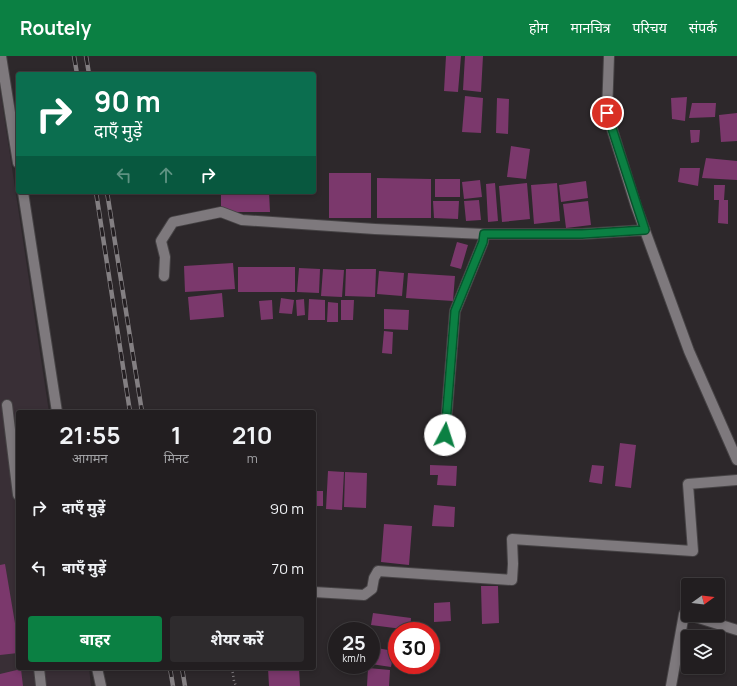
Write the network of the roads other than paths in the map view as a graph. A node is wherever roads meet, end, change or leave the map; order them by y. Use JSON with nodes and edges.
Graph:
{"nodes":[{"id":1,"x":1,"y":56,"type":"edge"},
{"id":2,"x":608,"y":56,"type":"edge"},
{"id":3,"x":16,"y":150,"type":"edge"},
{"id":4,"x":22,"y":194,"type":"edge"},
{"id":5,"x":645,"y":230,"type":"junction"},
{"id":6,"x":484,"y":234,"type":"junction"},
{"id":7,"x":164,"y":276,"type":"dead end"},
{"id":8,"x":7,"y":405,"type":"dead end"},
{"id":9,"x":57,"y":410,"type":"edge"},
{"id":10,"x":445,"y":435,"type":"dead end"},
{"id":11,"x":737,"y":460,"type":"edge"},
{"id":12,"x":16,"y":479,"type":"edge"},
{"id":13,"x":737,"y":480,"type":"edge"},
{"id":14,"x":316,"y":592,"type":"edge"},
{"id":15,"x":683,"y":622,"type":"edge"},
{"id":16,"x":711,"y":622,"type":"edge"},
{"id":17,"x":737,"y":630,"type":"edge"},
{"id":18,"x":39,"y":670,"type":"edge"},
{"id":19,"x":97,"y":670,"type":"edge"},
{"id":20,"x":41,"y":686,"type":"edge"},
{"id":21,"x":101,"y":686,"type":"edge"},
{"id":22,"x":671,"y":686,"type":"edge"}],
"edges":[{"from":1,"to":3,"type":"street"},
{"from":2,"to":5,"type":"street"},
{"from":4,"to":9,"type":"street"},
{"from":5,"to":6,"type":"street"},
{"from":5,"to":11,"type":"street"},
{"from":6,"to":7,"type":"street"},
{"from":6,"to":10,"type":"street"},
{"from":8,"to":12,"type":"street"},
{"from":13,"to":14,"type":"street"},
{"from":15,"to":22,"type":"street"},
{"from":16,"to":17,"type":"street"},
{"from":18,"to":20,"type":"street"},
{"from":19,"to":21,"type":"street"}]}
